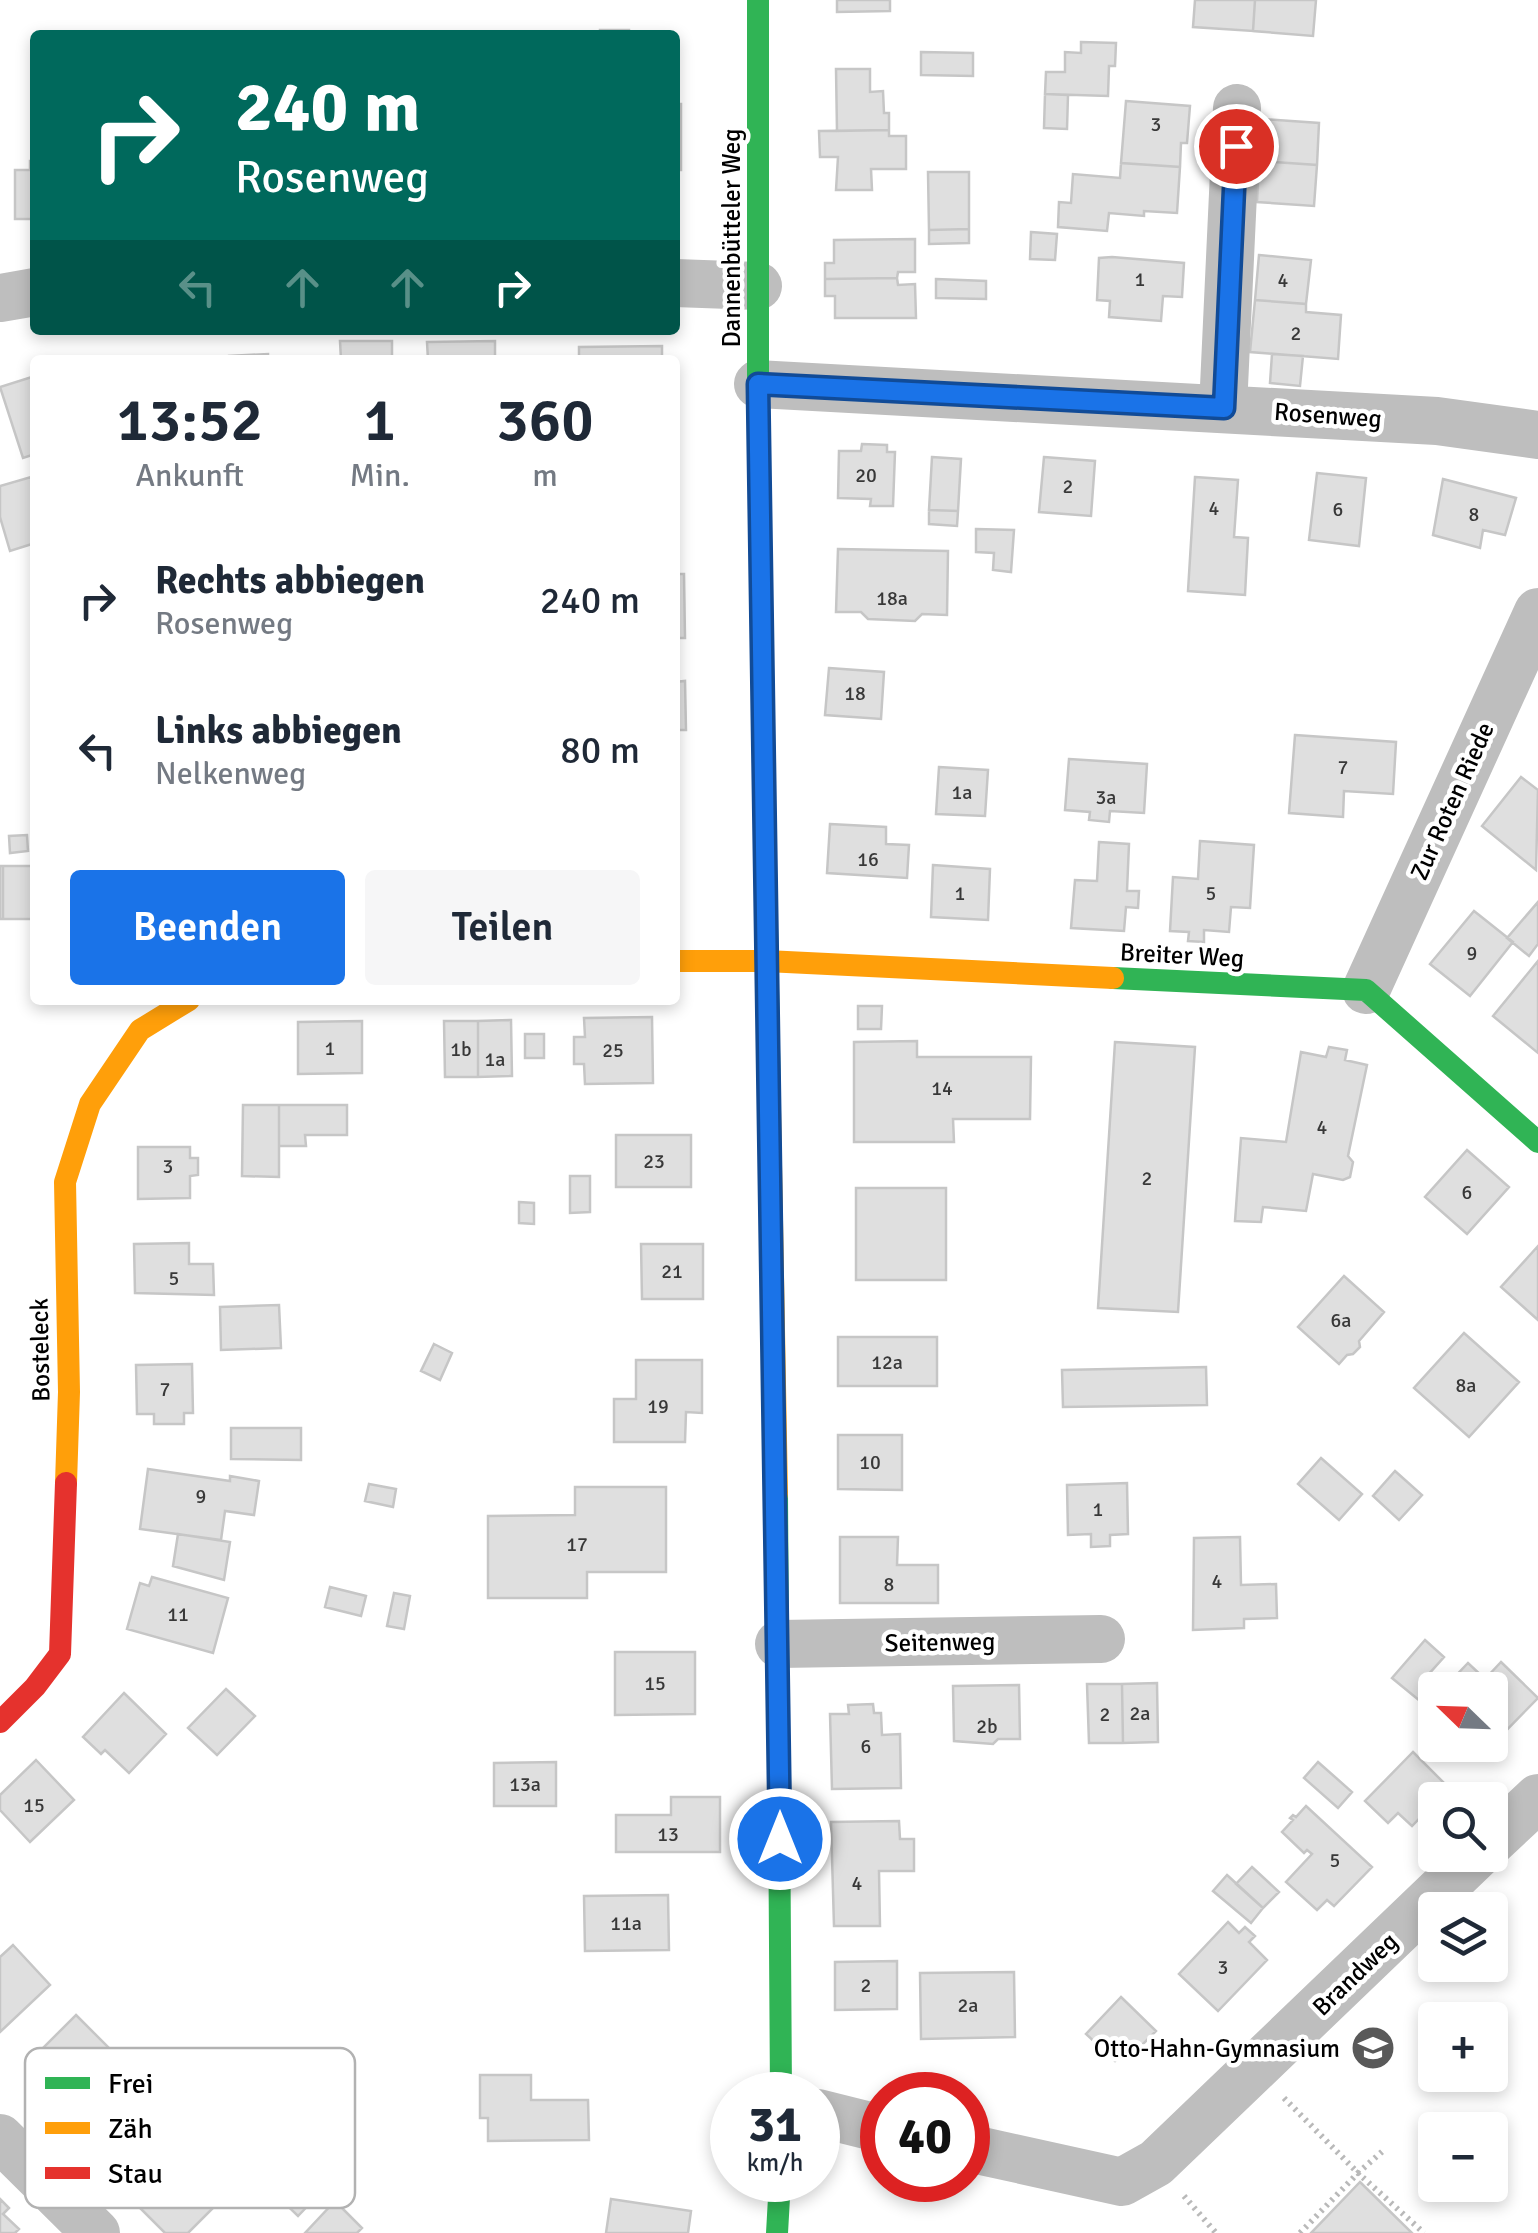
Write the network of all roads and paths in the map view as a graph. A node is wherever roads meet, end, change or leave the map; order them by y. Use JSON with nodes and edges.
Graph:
{"nodes":[{"id":1,"x":758,"y":0,"type":"edge"},
{"id":2,"x":1237,"y":108,"type":"dead end"},
{"id":3,"x":680,"y":284,"type":"edge"},
{"id":4,"x":758,"y":286,"type":"junction"},
{"id":5,"x":30,"y":293,"type":"edge"},
{"id":6,"x":0,"y":298,"type":"edge"},
{"id":7,"x":758,"y":384,"type":"junction"},
{"id":8,"x":1224,"y":408,"type":"junction"},
{"id":9,"x":1538,"y":436,"type":"edge"},
{"id":10,"x":1538,"y":612,"type":"edge"},
{"id":11,"x":680,"y":961,"type":"edge"},
{"id":12,"x":766,"y":961,"type":"junction"},
{"id":13,"x":1366,"y":990,"type":"junction"},
{"id":14,"x":181,"y":1005,"type":"edge"},
{"id":15,"x":1538,"y":1142,"type":"edge"},
{"id":16,"x":1101,"y":1639,"type":"dead end"},
{"id":17,"x":779,"y":1644,"type":"junction"},
{"id":18,"x":0,"y":1722,"type":"edge"},
{"id":19,"x":1538,"y":1798,"type":"edge"},
{"id":20,"x":1508,"y":1826,"type":"edge"},
{"id":21,"x":1459,"y":1872,"type":"edge"},
{"id":22,"x":1255,"y":2068,"type":"junction"},
{"id":23,"x":781,"y":2072,"type":"edge"},
{"id":24,"x":0,"y":2138,"type":"edge"},
{"id":25,"x":1385,"y":2148,"type":"dead end"},
{"id":26,"x":990,"y":2153,"type":"edge"},
{"id":27,"x":25,"y":2163,"type":"edge"},
{"id":28,"x":1358,"y":2174,"type":"junction"},
{"id":29,"x":779,"y":2202,"type":"edge"},
{"id":30,"x":71,"y":2208,"type":"edge"},
{"id":31,"x":96,"y":2233,"type":"edge"},
{"id":32,"x":777,"y":2233,"type":"edge"},
{"id":33,"x":1300,"y":2233,"type":"edge"},
{"id":34,"x":1424,"y":2233,"type":"edge"}],
"edges":[{"from":1,"to":4,"type":"street","name":"Dannenbütteler Weg"},
{"from":2,"to":8,"type":"street"},
{"from":3,"to":4,"type":"street"},
{"from":4,"to":7,"type":"street","name":"Dannenbütteler Weg"},
{"from":5,"to":6,"type":"street"},
{"from":7,"to":8,"type":"street","name":"Rosenweg"},
{"from":7,"to":12,"type":"street","name":"Dannenbütteler Weg"},
{"from":8,"to":9,"type":"street","name":"Rosenweg"},
{"from":10,"to":13,"type":"street","name":"Zur Roten Riede"},
{"from":11,"to":12,"type":"street"},
{"from":12,"to":13,"type":"street","name":"Breiter Weg"},
{"from":12,"to":17,"type":"street","name":"Dannenbütteler Weg"},
{"from":13,"to":15,"type":"street"},
{"from":14,"to":18,"type":"street","name":"Bosteleck"},
{"from":16,"to":17,"type":"street","name":"Seitenweg"},
{"from":17,"to":23,"type":"street","name":"Dannenbütteler Weg"},
{"from":19,"to":20,"type":"street"},
{"from":21,"to":22,"type":"street","name":"Brandweg"},
{"from":22,"to":26,"type":"street","name":"Brandweg"},
{"from":22,"to":28,"type":"path"},
{"from":24,"to":27,"type":"street"},
{"from":25,"to":28,"type":"path"},
{"from":28,"to":33,"type":"path"},
{"from":28,"to":34,"type":"path"},
{"from":29,"to":32,"type":"street"},
{"from":30,"to":31,"type":"street"}]}
